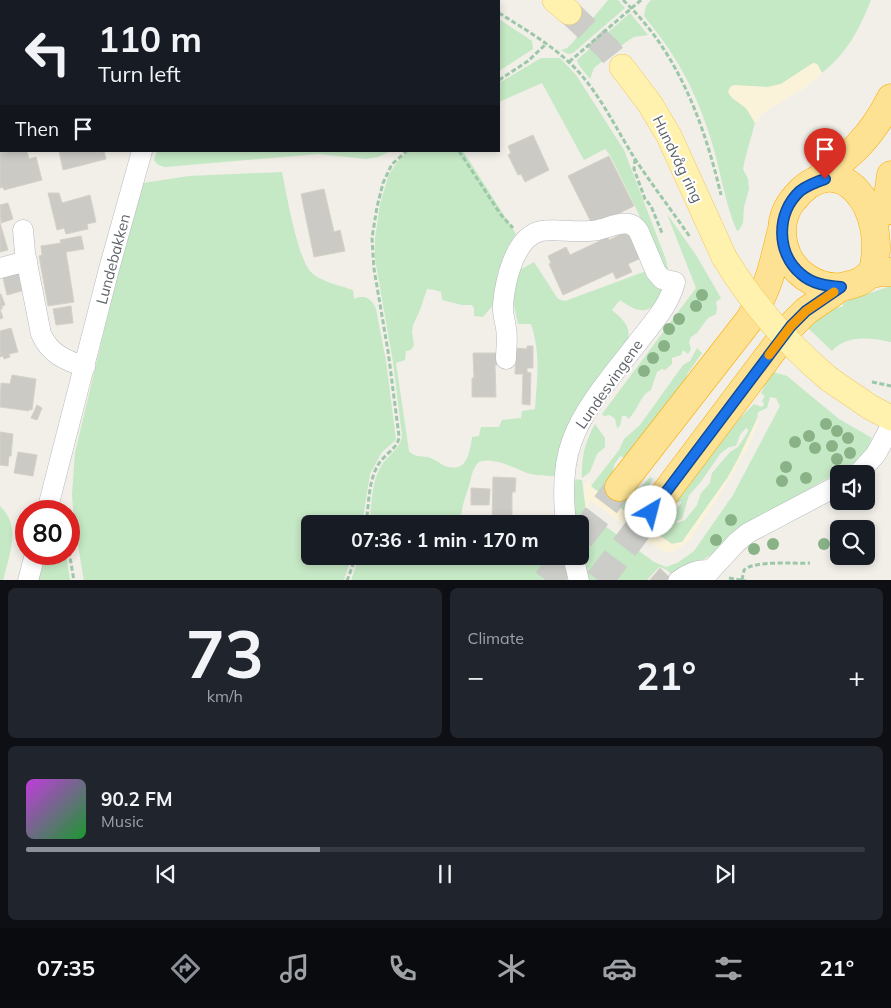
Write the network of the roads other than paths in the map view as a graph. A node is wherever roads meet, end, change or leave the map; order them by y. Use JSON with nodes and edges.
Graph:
{"nodes":[{"id":1,"x":622,"y":66,"type":"tunnel mouth"},
{"id":2,"x":891,"y":98,"type":"edge"},
{"id":3,"x":142,"y":152,"type":"edge"},
{"id":4,"x":891,"y":175,"type":"edge"},
{"id":5,"x":810,"y":184,"type":"junction"},
{"id":6,"x":889,"y":219,"type":"edge"},
{"id":7,"x":782,"y":224,"type":"junction"},
{"id":8,"x":23,"y":230,"type":"dead end"},
{"id":9,"x":26,"y":261,"type":"junction"},
{"id":10,"x":0,"y":268,"type":"edge"},
{"id":11,"x":881,"y":273,"type":"edge"},
{"id":12,"x":841,"y":287,"type":"junction"},
{"id":13,"x":506,"y":359,"type":"dead end"},
{"id":14,"x":84,"y":366,"type":"junction"},
{"id":15,"x":891,"y":418,"type":"edge"},
{"id":16,"x":891,"y":426,"type":"edge"},
{"id":17,"x":866,"y":465,"type":"edge"},
{"id":18,"x":619,"y":487,"type":"tunnel mouth"},
{"id":19,"x":830,"y":489,"type":"edge"},
{"id":20,"x":50,"y":500,"type":"edge"},
{"id":21,"x":651,"y":512,"type":"tunnel mouth"},
{"id":22,"x":566,"y":515,"type":"edge"},
{"id":23,"x":32,"y":565,"type":"edge"},
{"id":24,"x":575,"y":565,"type":"edge"},
{"id":25,"x":706,"y":575,"type":"edge"},
{"id":26,"x":28,"y":580,"type":"edge"},
{"id":27,"x":579,"y":580,"type":"edge"},
{"id":28,"x":678,"y":580,"type":"edge"}],
"edges":[{"from":1,"to":15,"type":"main road","name":"Hundvåg ring","bridge":true},
{"from":2,"to":5,"type":"highway"},
{"from":3,"to":14,"type":"street","name":"Lundebakken"},
{"from":4,"to":6,"type":"highway"},
{"from":5,"to":6,"type":"highway"},
{"from":5,"to":7,"type":"highway"},
{"from":6,"to":11,"type":"highway"},
{"from":7,"to":12,"type":"highway"},
{"from":7,"to":18,"type":"highway"},
{"from":8,"to":9,"type":"street"},
{"from":9,"to":10,"type":"street"},
{"from":9,"to":14,"type":"street"},
{"from":11,"to":12,"type":"highway"},
{"from":12,"to":21,"type":"highway"},
{"from":13,"to":22,"type":"street","name":"Lundesvingene"},
{"from":14,"to":20,"type":"street","name":"Lundebakken"},
{"from":16,"to":17,"type":"street"},
{"from":19,"to":25,"type":"street"},
{"from":23,"to":26,"type":"street"},
{"from":24,"to":27,"type":"street"},
{"from":25,"to":28,"type":"street"}]}
